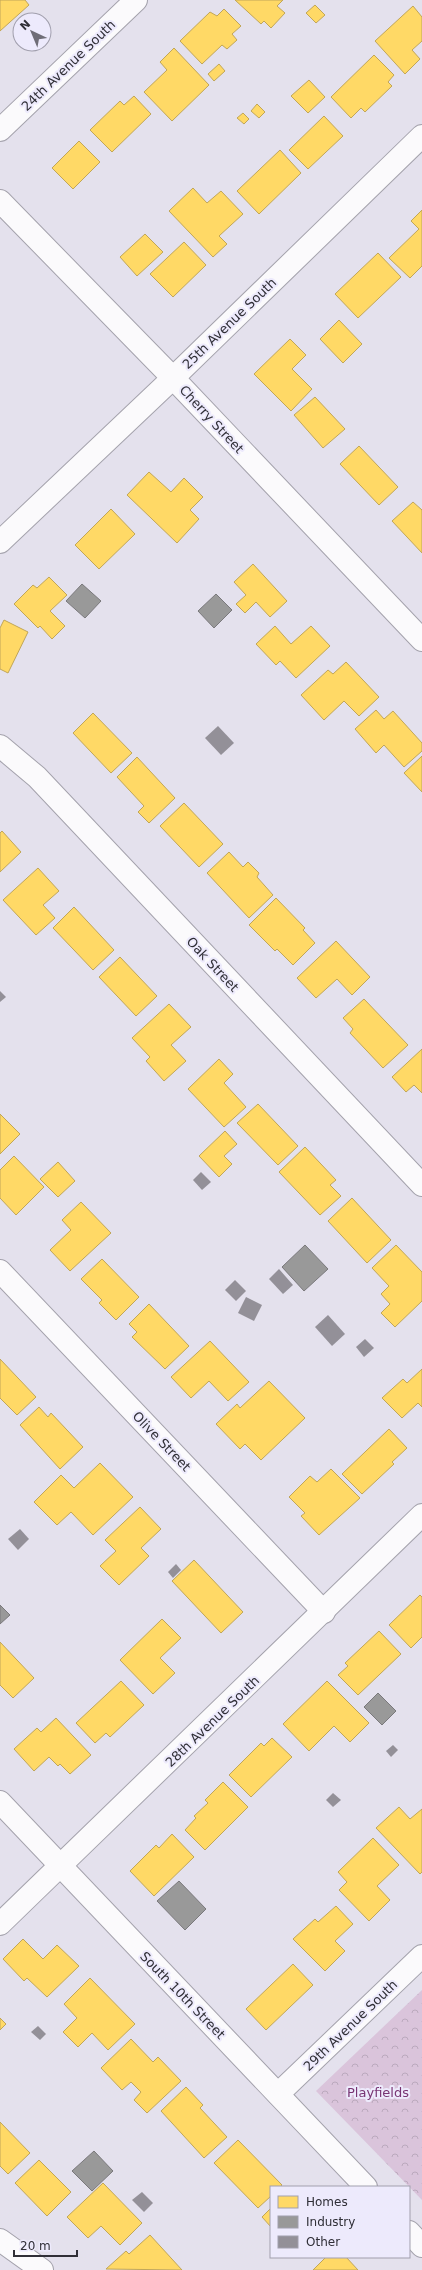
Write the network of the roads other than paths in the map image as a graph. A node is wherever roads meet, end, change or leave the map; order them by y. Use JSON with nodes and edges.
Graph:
{"nodes":[{"id":1,"x":136,"y":0,"type":"edge"},
{"id":2,"x":0,"y":130,"type":"edge"},
{"id":3,"x":422,"y":136,"type":"edge"},
{"id":4,"x":0,"y":201,"type":"edge"},
{"id":5,"x":173,"y":378,"type":"junction"},
{"id":6,"x":0,"y":542,"type":"edge"},
{"id":7,"x":422,"y":640,"type":"edge"},
{"id":8,"x":0,"y":746,"type":"edge"},
{"id":9,"x":422,"y":1185,"type":"edge"},
{"id":10,"x":0,"y":1271,"type":"edge"},
{"id":11,"x":422,"y":1516,"type":"edge"},
{"id":12,"x":324,"y":1612,"type":"junction"},
{"id":13,"x":0,"y":1802,"type":"edge"},
{"id":14,"x":61,"y":1866,"type":"junction"},
{"id":15,"x":0,"y":1924,"type":"edge"},
{"id":16,"x":422,"y":1956,"type":"edge"},
{"id":17,"x":278,"y":2094,"type":"junction"},
{"id":18,"x":365,"y":2186,"type":"edge"},
{"id":19,"x":410,"y":2233,"type":"edge"},
{"id":20,"x":0,"y":2240,"type":"edge"},
{"id":21,"x":422,"y":2246,"type":"edge"},
{"id":22,"x":42,"y":2270,"type":"edge"}],
"edges":[{"from":1,"to":2,"type":"street","name":"24th Avenue South"},
{"from":3,"to":5,"type":"street","name":"25th Avenue South"},
{"from":4,"to":5,"type":"street","name":"Cherry Street"},
{"from":5,"to":6,"type":"street","name":"25th Avenue South"},
{"from":5,"to":7,"type":"street","name":"Cherry Street"},
{"from":8,"to":9,"type":"street","name":"Oak Street"},
{"from":10,"to":12,"type":"street","name":"Olive Street"},
{"from":11,"to":12,"type":"street","name":"28th Avenue South"},
{"from":12,"to":14,"type":"street","name":"28th Avenue South"},
{"from":13,"to":14,"type":"street","name":"South 10th Street"},
{"from":14,"to":15,"type":"street","name":"28th Avenue South"},
{"from":14,"to":17,"type":"street","name":"South 10th Street"},
{"from":16,"to":17,"type":"street","name":"29th Avenue South"},
{"from":17,"to":18,"type":"street","name":"South 10th Street"},
{"from":19,"to":21,"type":"street"},
{"from":20,"to":22,"type":"street"}]}
